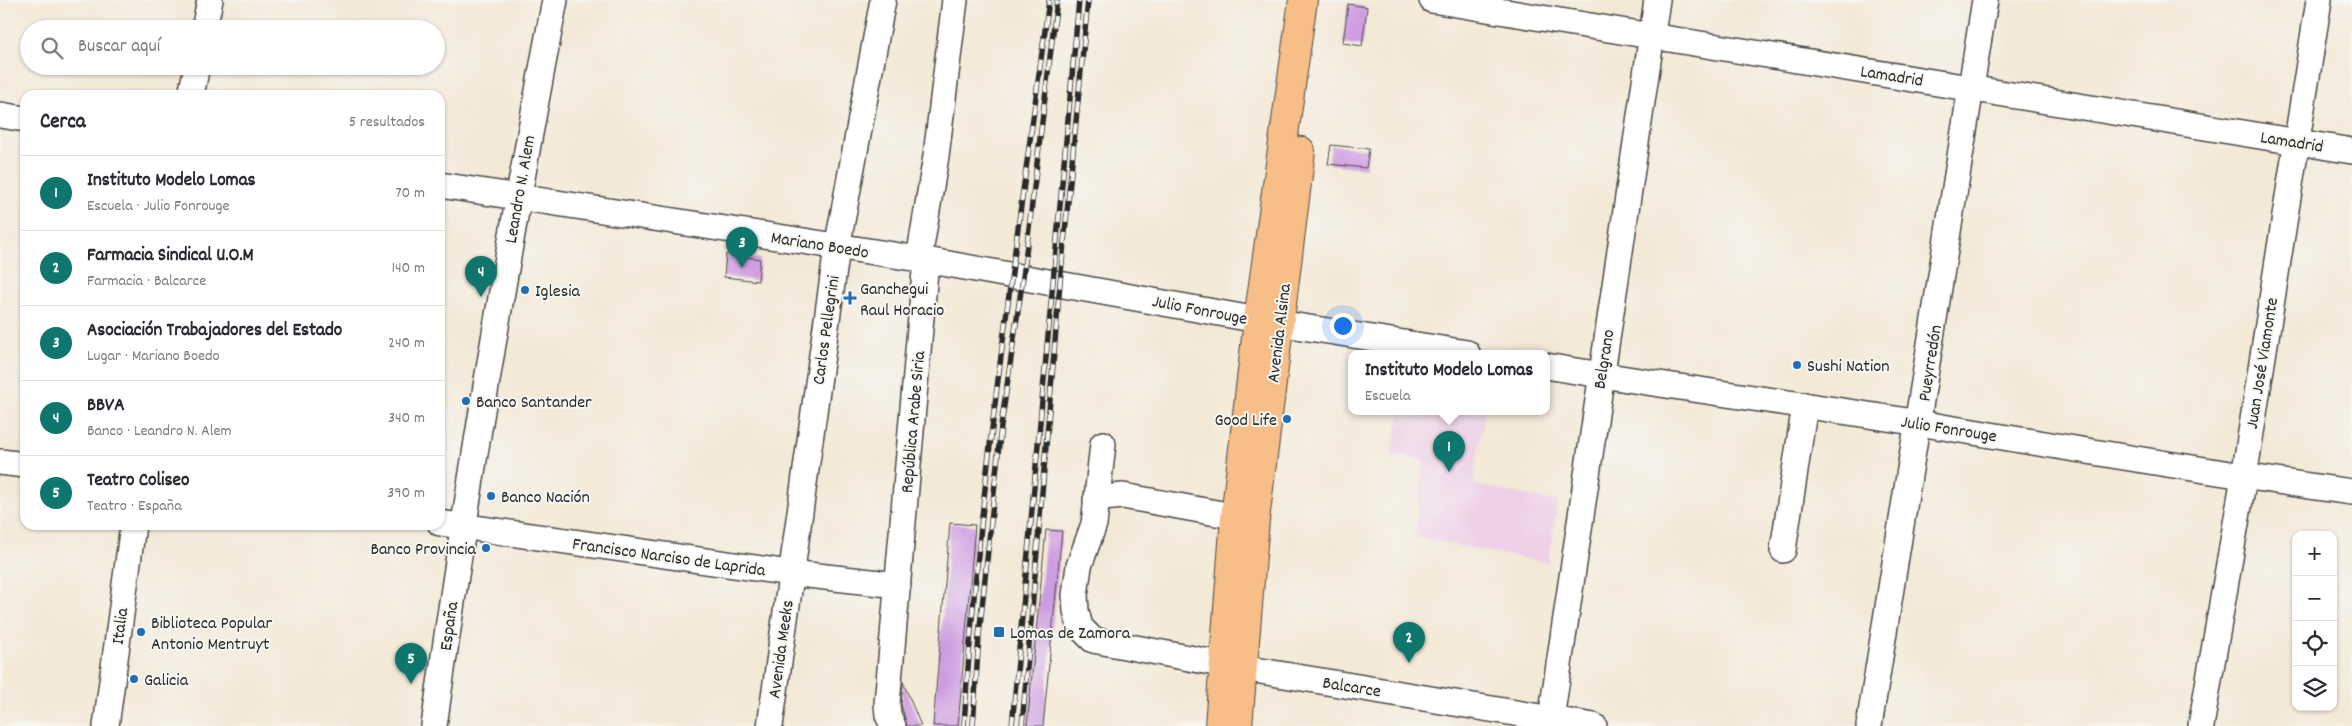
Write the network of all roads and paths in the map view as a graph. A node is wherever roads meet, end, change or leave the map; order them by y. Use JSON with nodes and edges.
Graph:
{"nodes":[{"id":1,"x":210,"y":0,"type":"edge"},
{"id":2,"x":555,"y":0,"type":"edge"},
{"id":3,"x":883,"y":0,"type":"edge"},
{"id":4,"x":955,"y":0,"type":"edge"},
{"id":5,"x":1303,"y":0,"type":"edge"},
{"id":6,"x":1320,"y":0,"type":"edge"},
{"id":7,"x":1432,"y":0,"type":"edge"},
{"id":8,"x":1657,"y":0,"type":"edge"},
{"id":9,"x":1986,"y":0,"type":"edge"},
{"id":10,"x":2319,"y":0,"type":"edge"},
{"id":11,"x":206,"y":20,"type":"edge"},
{"id":12,"x":1652,"y":36,"type":"junction"},
{"id":13,"x":195,"y":75,"type":"edge"},
{"id":14,"x":1972,"y":88,"type":"junction"},
{"id":15,"x":192,"y":90,"type":"edge"},
{"id":16,"x":0,"y":115,"type":"edge"},
{"id":17,"x":20,"y":118,"type":"edge"},
{"id":18,"x":2295,"y":141,"type":"junction"},
{"id":19,"x":2352,"y":151,"type":"edge"},
{"id":20,"x":445,"y":186,"type":"edge"},
{"id":21,"x":517,"y":197,"type":"junction"},
{"id":22,"x":837,"y":248,"type":"junction"},
{"id":23,"x":922,"y":259,"type":"junction"},
{"id":24,"x":1053,"y":282,"type":"joint"},
{"id":25,"x":1269,"y":321,"type":"junction"},
{"id":26,"x":1448,"y":350,"type":"edge"},
{"id":27,"x":1550,"y":367,"type":"edge"},
{"id":28,"x":1601,"y":376,"type":"junction"},
{"id":29,"x":1806,"y":405,"type":"junction"},
{"id":30,"x":1919,"y":423,"type":"junction"},
{"id":31,"x":1103,"y":444,"type":"dead end"},
{"id":32,"x":0,"y":462,"type":"edge"},
{"id":33,"x":20,"y":464,"type":"edge"},
{"id":34,"x":2244,"y":477,"type":"junction"},
{"id":35,"x":2352,"y":492,"type":"edge"},
{"id":36,"x":1096,"y":500,"type":"junction"},
{"id":37,"x":1245,"y":519,"type":"junction"},
{"id":38,"x":451,"y":525,"type":"edge"},
{"id":39,"x":132,"y":530,"type":"edge"},
{"id":40,"x":1783,"y":550,"type":"dead end"},
{"id":41,"x":790,"y":573,"type":"junction"},
{"id":42,"x":898,"y":585,"type":"junction"},
{"id":43,"x":1232,"y":666,"type":"junction"},
{"id":44,"x":1550,"y":722,"type":"edge"},
{"id":45,"x":106,"y":726,"type":"edge"},
{"id":46,"x":434,"y":726,"type":"edge"},
{"id":47,"x":770,"y":726,"type":"edge"},
{"id":48,"x":893,"y":726,"type":"edge"},
{"id":49,"x":1219,"y":726,"type":"edge"},
{"id":50,"x":1238,"y":726,"type":"edge"},
{"id":51,"x":1594,"y":726,"type":"edge"},
{"id":52,"x":1869,"y":726,"type":"edge"},
{"id":53,"x":2201,"y":726,"type":"edge"}],
"edges":[{"from":1,"to":11,"type":"street"},
{"from":2,"to":21,"type":"street","name":"Leandro N. Alem"},
{"from":3,"to":22,"type":"street","name":"Carlos Pellegrini"},
{"from":4,"to":23,"type":"street","name":"República Arabe Siria"},
{"from":5,"to":25,"type":"main road","name":"Avenida Alsina"},
{"from":6,"to":25,"type":"main road","name":"Avenida Alsina"},
{"from":7,"to":12,"type":"street","name":"Lamadrid"},
{"from":8,"to":12,"type":"street","name":"Belgrano"},
{"from":9,"to":14,"type":"street","name":"Pueyrredón"},
{"from":10,"to":18,"type":"street","name":"Juan José Viamonte"},
{"from":12,"to":14,"type":"street","name":"Lamadrid"},
{"from":12,"to":28,"type":"street","name":"Belgrano"},
{"from":13,"to":15,"type":"street"},
{"from":14,"to":18,"type":"street","name":"Lamadrid"},
{"from":14,"to":30,"type":"street","name":"Pueyrredón"},
{"from":16,"to":17,"type":"street"},
{"from":18,"to":19,"type":"street","name":"Lamadrid"},
{"from":18,"to":34,"type":"street","name":"Juan José Viamonte"},
{"from":20,"to":21,"type":"street","name":"Mariano Boedo"},
{"from":21,"to":22,"type":"street","name":"Mariano Boedo"},
{"from":21,"to":38,"type":"street","name":"Leandro N. Alem"},
{"from":22,"to":23,"type":"street","name":"Mariano Boedo"},
{"from":22,"to":41,"type":"street","name":"Carlos Pellegrini"},
{"from":23,"to":24,"type":"street","name":"Mariano Boedo"},
{"from":23,"to":42,"type":"street","name":"República Arabe Siria"},
{"from":24,"to":25,"type":"street","name":"Julio Fonrouge"},
{"from":25,"to":26,"type":"street","name":"Julio Fonrouge"},
{"from":25,"to":37,"type":"main road","name":"Avenida Alsina"},
{"from":27,"to":28,"type":"street","name":"Julio Fonrouge"},
{"from":28,"to":29,"type":"street","name":"Julio Fonrouge"},
{"from":28,"to":44,"type":"street","name":"Belgrano"},
{"from":29,"to":30,"type":"street","name":"Julio Fonrouge"},
{"from":29,"to":40,"type":"street"},
{"from":30,"to":34,"type":"street","name":"Julio Fonrouge"},
{"from":30,"to":52,"type":"street","name":"Pueyrredón"},
{"from":31,"to":36,"type":"street","name":"Balcarce"},
{"from":32,"to":33,"type":"street"},
{"from":34,"to":35,"type":"street","name":"Julio Fonrouge"},
{"from":34,"to":53,"type":"street","name":"Juan José Viamonte"},
{"from":36,"to":37,"type":"street"},
{"from":36,"to":43,"type":"street","name":"Balcarce"},
{"from":37,"to":43,"type":"main road","name":"Avenida Alsina"},
{"from":38,"to":41,"type":"street","name":"Francisco Narciso de Laprida"},
{"from":38,"to":46,"type":"street","name":"España"},
{"from":39,"to":45,"type":"street","name":"Italia"},
{"from":41,"to":42,"type":"street","name":"Francisco Narciso de Laprida"},
{"from":41,"to":47,"type":"street","name":"Avenida Meeks"},
{"from":42,"to":48,"type":"street","name":"República Arabe Siria"},
{"from":43,"to":44,"type":"street","name":"Balcarce"},
{"from":43,"to":49,"type":"main road"},
{"from":43,"to":50,"type":"main road"},
{"from":44,"to":51,"type":"street","name":"Balcarce"}]}
